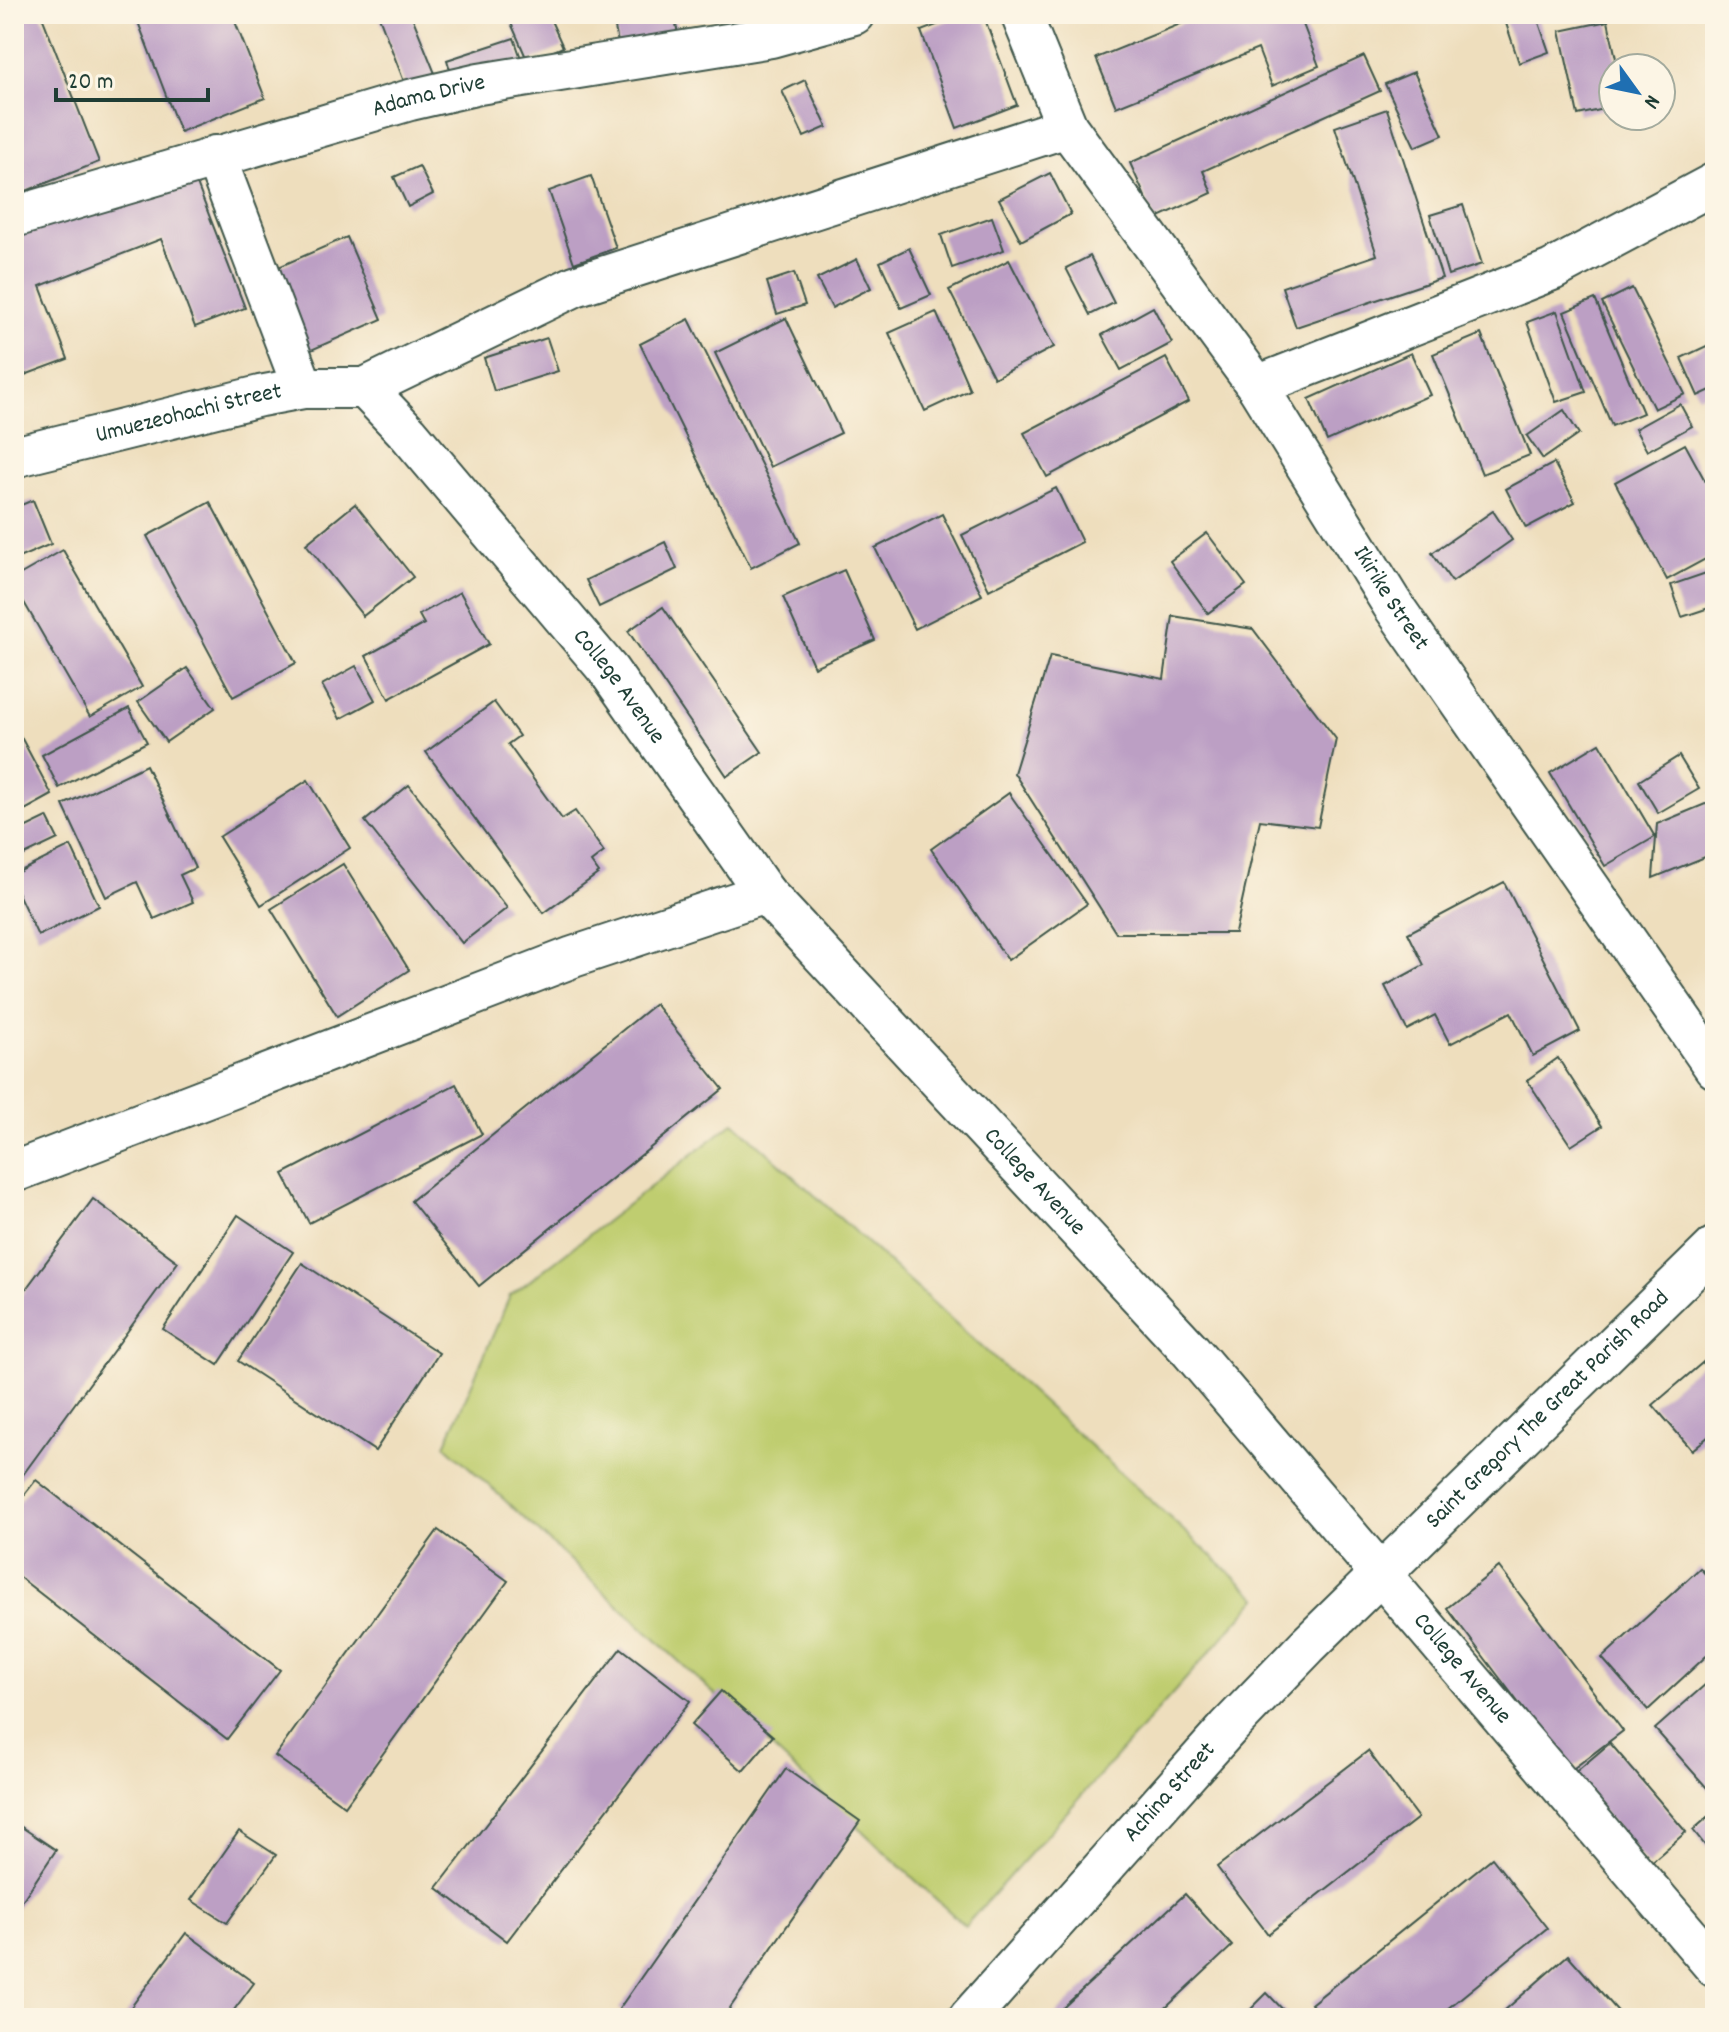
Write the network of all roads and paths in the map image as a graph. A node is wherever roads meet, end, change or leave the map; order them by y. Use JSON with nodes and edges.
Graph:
{"nodes":[{"id":1,"x":854,"y":14,"type":"edge"},
{"id":2,"x":1021,"y":14,"type":"edge"},
{"id":3,"x":1067,"y":127,"type":"junction"},
{"id":4,"x":215,"y":156,"type":"junction"},
{"id":5,"x":1715,"y":183,"type":"edge"},
{"id":6,"x":14,"y":217,"type":"edge"},
{"id":7,"x":1257,"y":386,"type":"junction"},
{"id":8,"x":303,"y":388,"type":"junction"},
{"id":9,"x":365,"y":388,"type":"junction"},
{"id":10,"x":14,"y":457,"type":"edge"},
{"id":11,"x":765,"y":893,"type":"junction"},
{"id":12,"x":1700,"y":1020,"type":"edge"},
{"id":13,"x":1715,"y":1068,"type":"edge"},
{"id":14,"x":14,"y":1172,"type":"edge"},
{"id":15,"x":1715,"y":1247,"type":"edge"},
{"id":16,"x":1381,"y":1576,"type":"junction"},
{"id":17,"x":1715,"y":1967,"type":"edge"},
{"id":18,"x":969,"y":2018,"type":"edge"}],
"edges":[{"from":1,"to":4,"type":"street","name":"Adama Drive"},
{"from":2,"to":3,"type":"street","name":"Ikirike Street"},
{"from":3,"to":7,"type":"street","name":"Ikirike Street"},
{"from":3,"to":9,"type":"street"},
{"from":4,"to":6,"type":"street","name":"Adama Drive"},
{"from":4,"to":8,"type":"street"},
{"from":5,"to":7,"type":"street"},
{"from":7,"to":12,"type":"street","name":"Ikirike Street"},
{"from":8,"to":9,"type":"street","name":"Umuezeohachi Street"},
{"from":8,"to":10,"type":"street","name":"Umuezeohachi Street"},
{"from":9,"to":11,"type":"street","name":"College Avenue"},
{"from":11,"to":14,"type":"street"},
{"from":11,"to":16,"type":"street","name":"College Avenue"},
{"from":12,"to":13,"type":"street","name":"Ikirike Street"},
{"from":15,"to":16,"type":"street","name":"Saint Gregory The Great Parish Road"},
{"from":16,"to":17,"type":"street","name":"College Avenue"},
{"from":16,"to":18,"type":"street","name":"Achina Street"}]}
